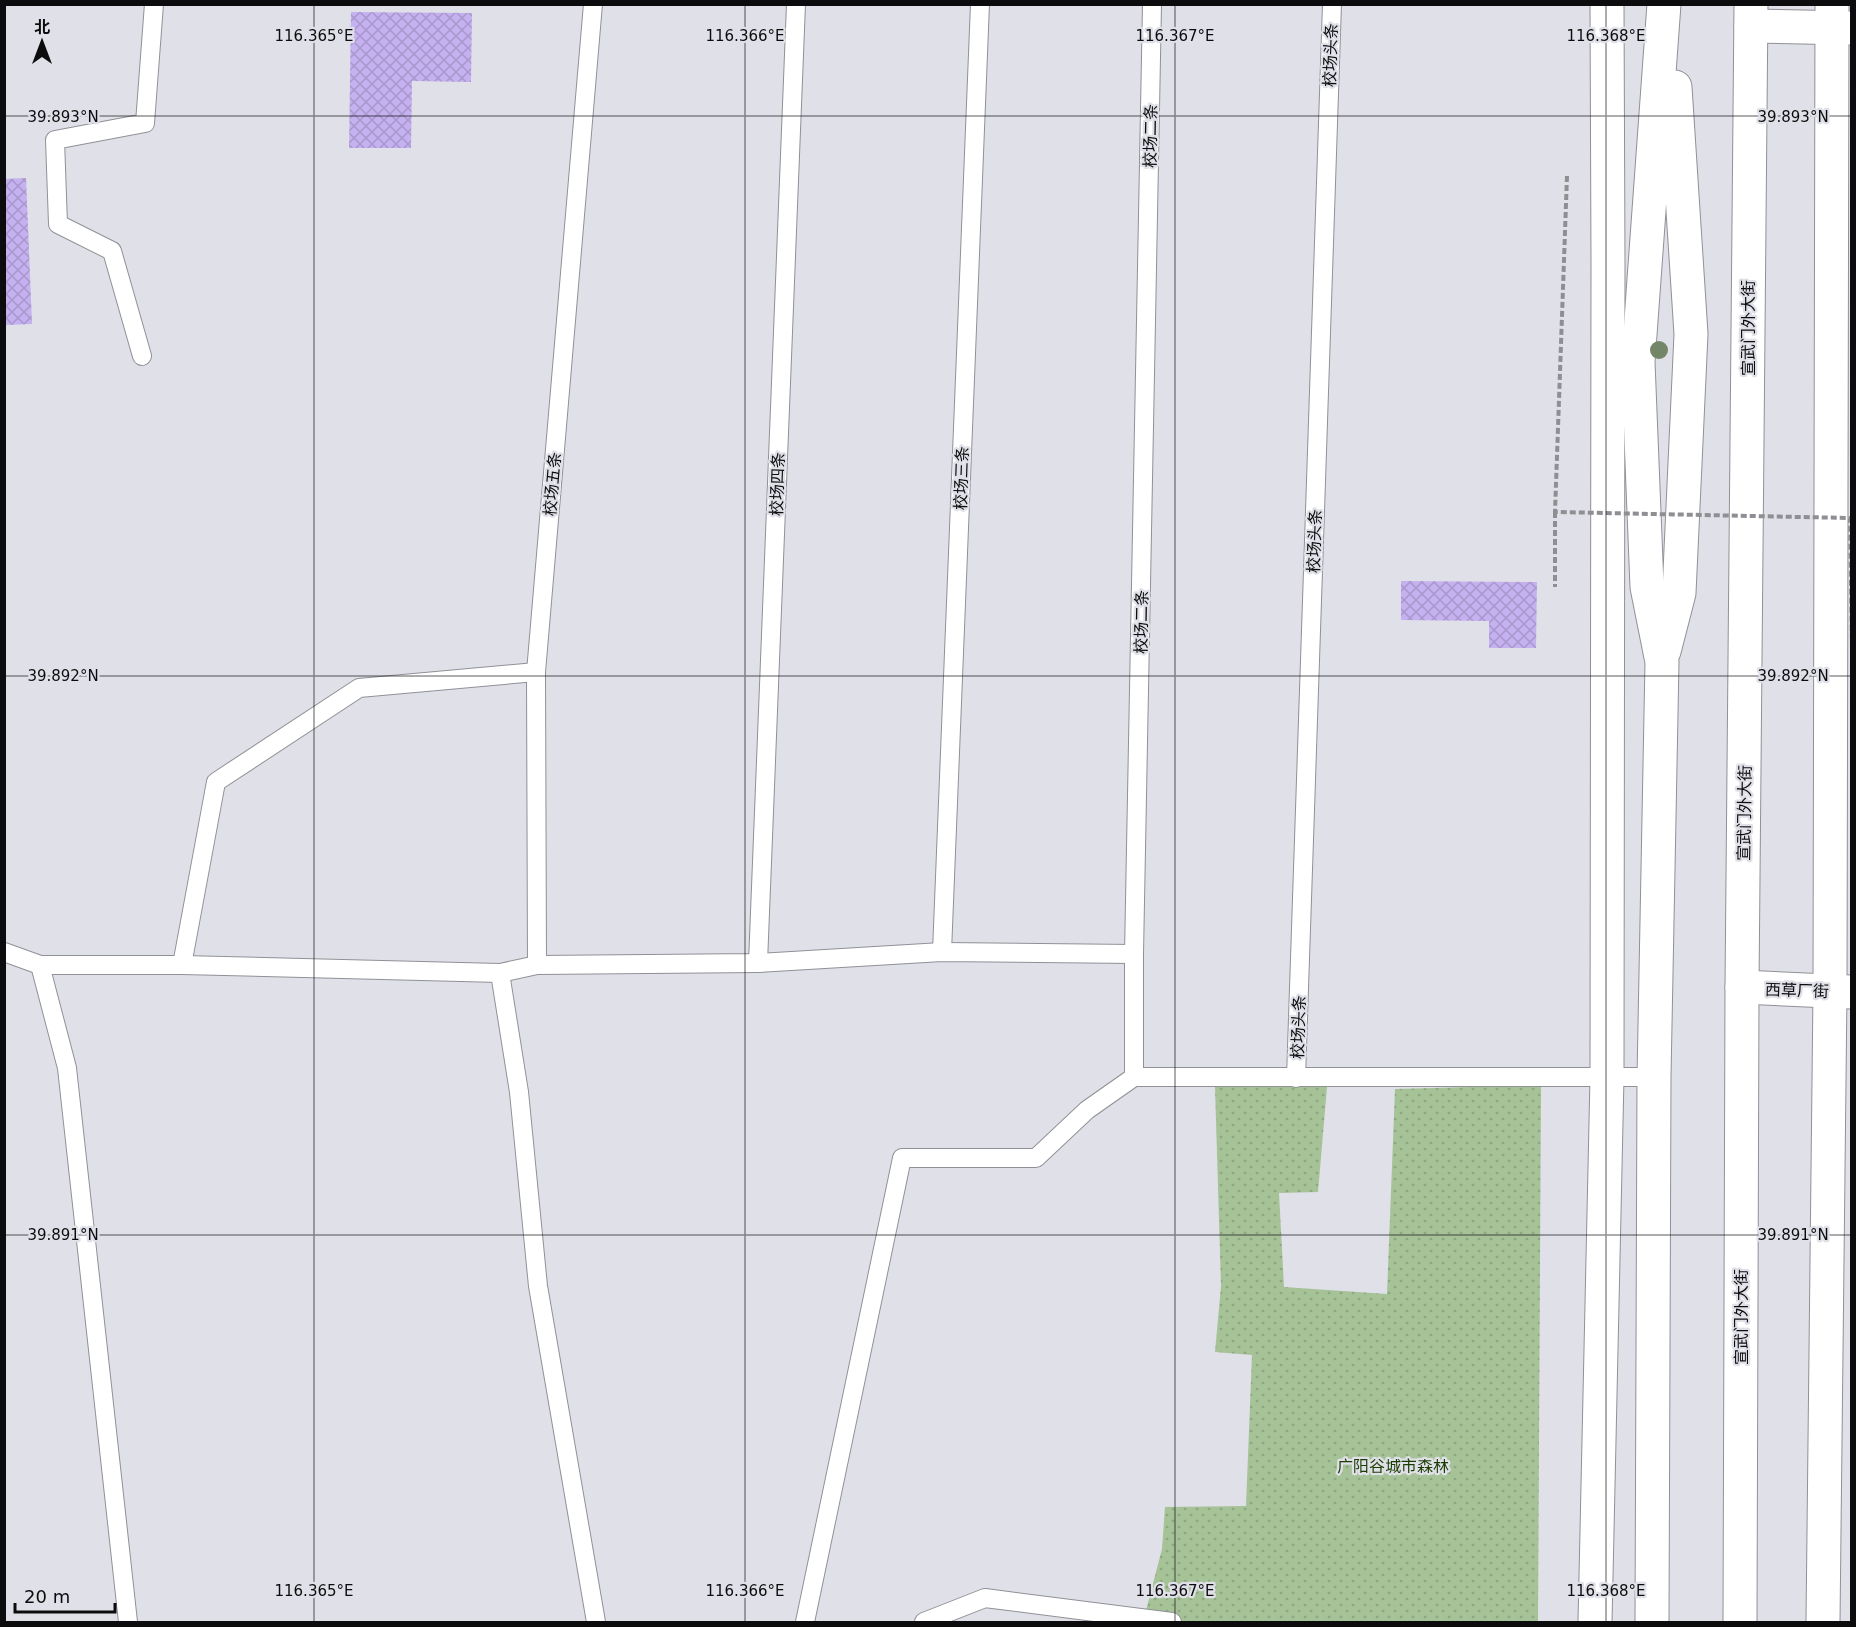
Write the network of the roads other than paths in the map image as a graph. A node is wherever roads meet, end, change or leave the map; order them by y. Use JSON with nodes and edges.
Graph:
{"nodes":[{"id":1,"x":154,"y":4,"type":"edge"},
{"id":2,"x":593,"y":4,"type":"edge"},
{"id":3,"x":796,"y":4,"type":"edge"},
{"id":4,"x":980,"y":4,"type":"edge"},
{"id":5,"x":1152,"y":4,"type":"edge"},
{"id":6,"x":1332,"y":4,"type":"edge"},
{"id":7,"x":1607,"y":4,"type":"edge"},
{"id":8,"x":1664,"y":4,"type":"edge"},
{"id":9,"x":1669,"y":4,"type":"edge"},
{"id":10,"x":1751,"y":15,"type":"edge"},
{"id":11,"x":1838,"y":20,"type":"edge"},
{"id":12,"x":142,"y":356,"type":"dead end"},
{"id":13,"x":1662,"y":662,"type":"junction"},
{"id":14,"x":536,"y":672,"type":"junction"},
{"id":15,"x":4,"y":952,"type":"edge"},
{"id":16,"x":942,"y":952,"type":"junction"},
{"id":17,"x":1134,"y":954,"type":"junction"},
{"id":18,"x":758,"y":963,"type":"junction"},
{"id":19,"x":40,"y":965,"type":"junction"},
{"id":20,"x":182,"y":965,"type":"junction"},
{"id":21,"x":537,"y":965,"type":"junction"},
{"id":22,"x":500,"y":973,"type":"junction"},
{"id":23,"x":1742,"y":987,"type":"junction"},
{"id":24,"x":1841,"y":991,"type":"edge"},
{"id":25,"x":1134,"y":1077,"type":"junction"},
{"id":26,"x":1607,"y":1077,"type":"junction"},
{"id":27,"x":1654,"y":1077,"type":"junction"},
{"id":28,"x":1296,"y":1078,"type":"junction"},
{"id":29,"x":128,"y":1623,"type":"edge"},
{"id":30,"x":596,"y":1623,"type":"edge"},
{"id":31,"x":805,"y":1623,"type":"edge"},
{"id":32,"x":924,"y":1623,"type":"edge"},
{"id":33,"x":1172,"y":1623,"type":"edge"},
{"id":34,"x":1595,"y":1623,"type":"edge"},
{"id":35,"x":1652,"y":1623,"type":"edge"},
{"id":36,"x":1740,"y":1623,"type":"edge"},
{"id":37,"x":1823,"y":1623,"type":"edge"}],
"edges":[{"from":1,"to":12,"type":"lane"},
{"from":2,"to":14,"type":"lane","name":"校场五条"},
{"from":3,"to":18,"type":"lane","name":"校场四条"},
{"from":4,"to":16,"type":"lane","name":"校场三条"},
{"from":5,"to":17,"type":"lane","name":"校场二条"},
{"from":6,"to":28,"type":"lane","name":"校场头条"},
{"from":7,"to":26,"type":"main road"},
{"from":8,"to":13,"type":"main road"},
{"from":9,"to":13,"type":"main road"},
{"from":10,"to":11,"type":"main road"},
{"from":10,"to":23,"type":"main road","name":"宣武门外大街"},
{"from":11,"to":24,"type":"main road"},
{"from":13,"to":27,"type":"main road"},
{"from":14,"to":20,"type":"lane"},
{"from":14,"to":21,"type":"lane","name":"校场五条"},
{"from":15,"to":19,"type":"lane"},
{"from":16,"to":17,"type":"lane"},
{"from":16,"to":18,"type":"lane"},
{"from":17,"to":25,"type":"lane","name":"校场二条"},
{"from":18,"to":21,"type":"lane"},
{"from":19,"to":20,"type":"lane"},
{"from":19,"to":29,"type":"lane"},
{"from":20,"to":22,"type":"lane"},
{"from":21,"to":22,"type":"lane"},
{"from":22,"to":30,"type":"lane"},
{"from":23,"to":24,"type":"main road","name":"西草厂街"},
{"from":23,"to":36,"type":"main road","name":"宣武门外大街"},
{"from":24,"to":37,"type":"main road"},
{"from":25,"to":28,"type":"lane"},
{"from":25,"to":31,"type":"lane"},
{"from":26,"to":27,"type":"lane"},
{"from":26,"to":28,"type":"lane"},
{"from":26,"to":34,"type":"main road"},
{"from":27,"to":35,"type":"main road"},
{"from":32,"to":33,"type":"lane"}]}
